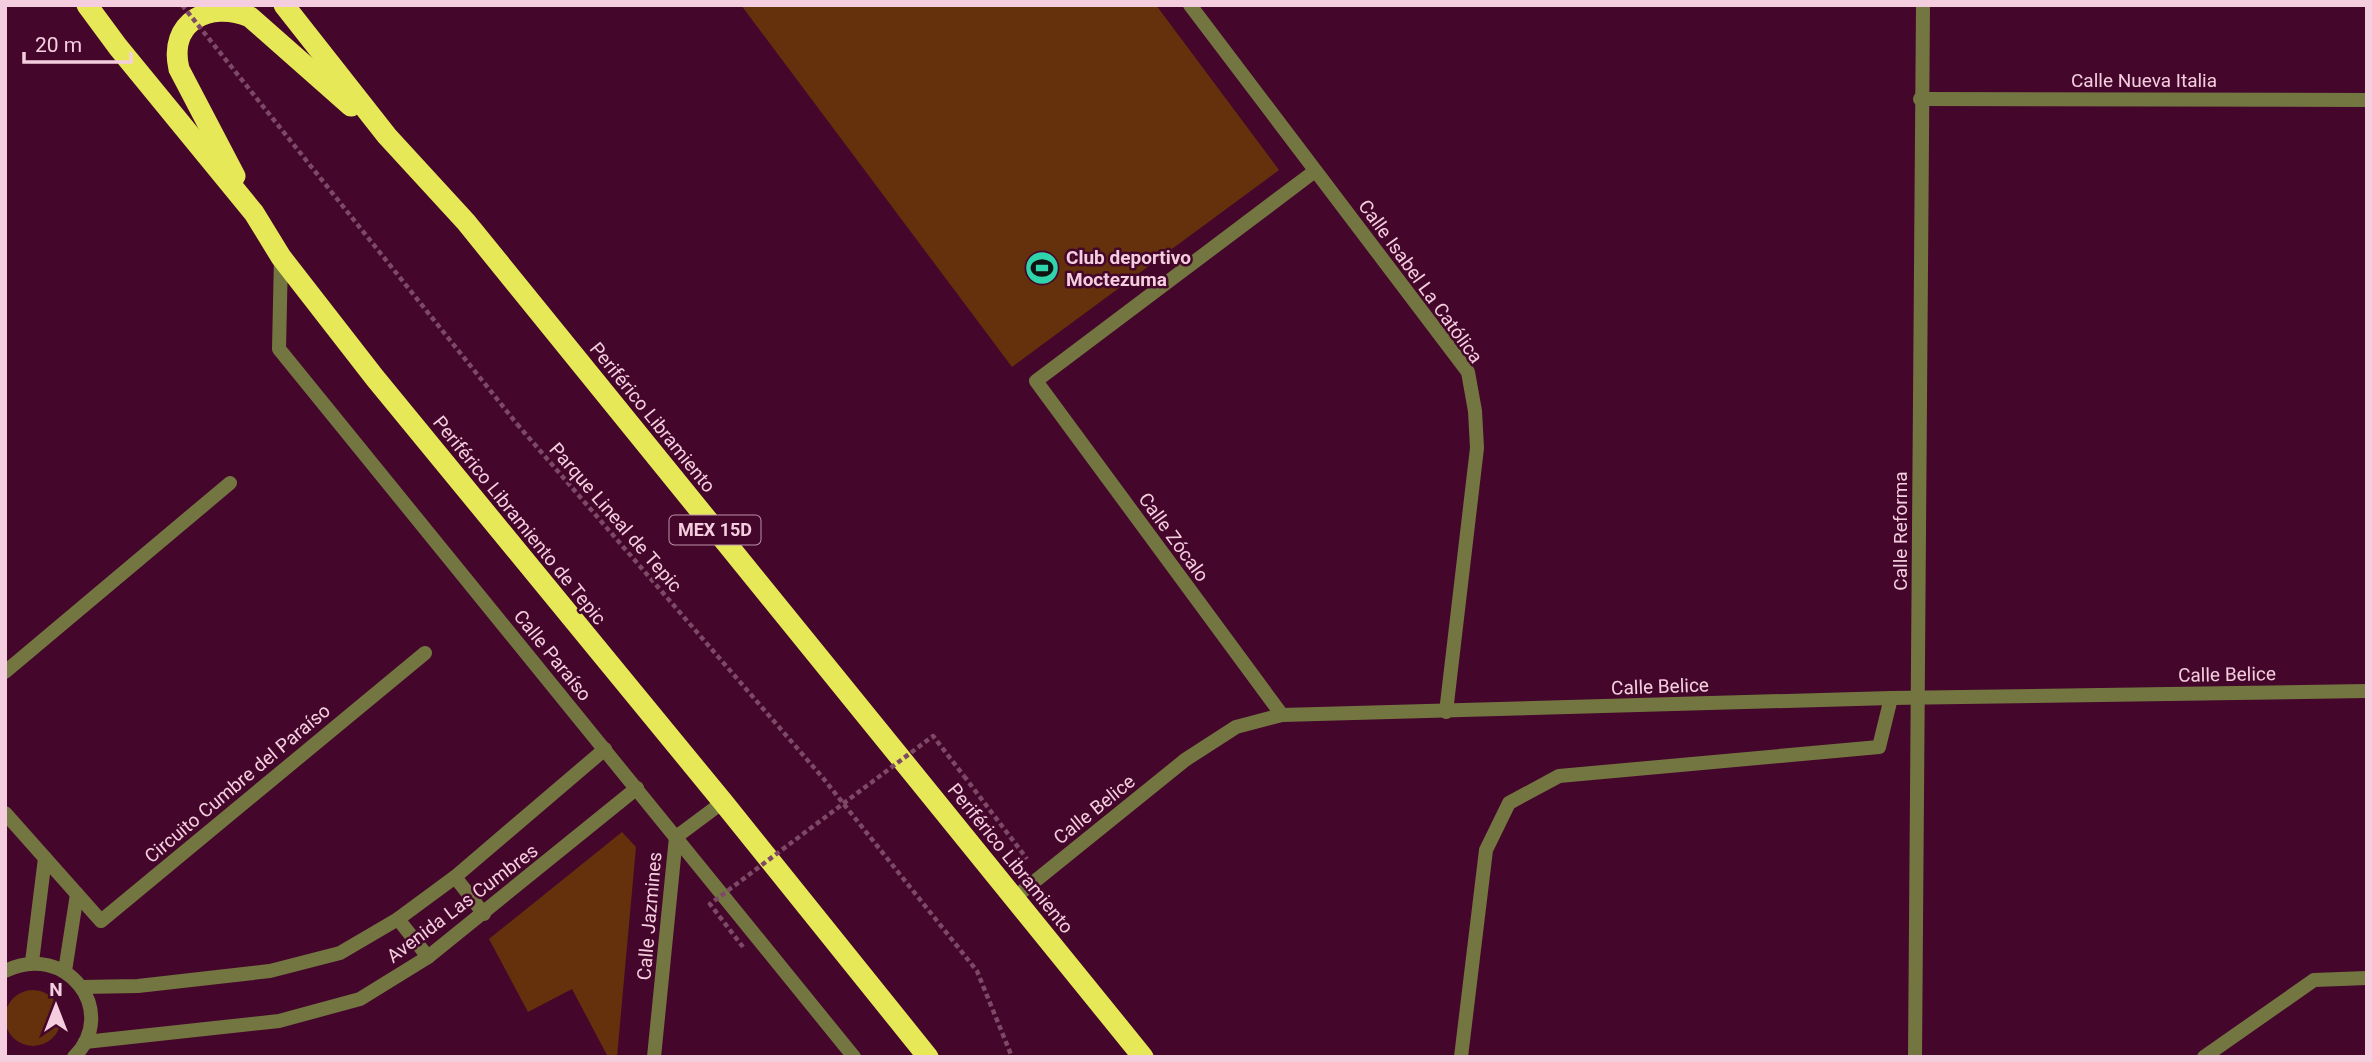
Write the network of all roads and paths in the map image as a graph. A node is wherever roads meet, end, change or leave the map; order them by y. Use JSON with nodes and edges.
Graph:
{"nodes":[{"id":1,"x":87,"y":5,"type":"edge"},
{"id":2,"x":182,"y":5,"type":"edge"},
{"id":3,"x":284,"y":5,"type":"edge"},
{"id":4,"x":1190,"y":5,"type":"edge"},
{"id":5,"x":1923,"y":5,"type":"edge"},
{"id":6,"x":1920,"y":99,"type":"junction"},
{"id":7,"x":2367,"y":100,"type":"edge"},
{"id":8,"x":387,"y":136,"type":"junction"},
{"id":9,"x":1315,"y":171,"type":"junction"},
{"id":10,"x":254,"y":213,"type":"junction"},
{"id":11,"x":281,"y":257,"type":"junction"},
{"id":12,"x":230,"y":483,"type":"dead end"},
{"id":13,"x":425,"y":653,"type":"dead end"},
{"id":14,"x":5,"y":672,"type":"edge"},
{"id":15,"x":2367,"y":691,"type":"edge"},
{"id":16,"x":1891,"y":698,"type":"junction"},
{"id":17,"x":1919,"y":698,"type":"junction"},
{"id":18,"x":1446,"y":712,"type":"junction"},
{"id":19,"x":1282,"y":715,"type":"junction"},
{"id":20,"x":605,"y":750,"type":"junction"},
{"id":21,"x":637,"y":788,"type":"junction"},
{"id":22,"x":723,"y":802,"type":"junction"},
{"id":23,"x":5,"y":813,"type":"edge"},
{"id":24,"x":676,"y":837,"type":"junction"},
{"id":25,"x":45,"y":858,"type":"junction"},
{"id":26,"x":1041,"y":876,"type":"junction"},
{"id":27,"x":454,"y":877,"type":"junction"},
{"id":28,"x":78,"y":894,"type":"junction"},
{"id":29,"x":1014,"y":898,"type":"junction"},
{"id":30,"x":484,"y":914,"type":"junction"},
{"id":31,"x":398,"y":919,"type":"junction"},
{"id":32,"x":743,"y":947,"type":"dead end"},
{"id":33,"x":428,"y":957,"type":"junction"},
{"id":34,"x":32,"y":962,"type":"junction"},
{"id":35,"x":5,"y":971,"type":"edge"},
{"id":36,"x":65,"y":971,"type":"junction"},
{"id":37,"x":2367,"y":978,"type":"edge"},
{"id":38,"x":81,"y":987,"type":"junction"},
{"id":39,"x":85,"y":1042,"type":"junction"},
{"id":40,"x":74,"y":1057,"type":"edge"},
{"id":41,"x":654,"y":1057,"type":"edge"},
{"id":42,"x":854,"y":1057,"type":"edge"},
{"id":43,"x":928,"y":1057,"type":"edge"},
{"id":44,"x":1012,"y":1057,"type":"edge"},
{"id":45,"x":1143,"y":1057,"type":"edge"},
{"id":46,"x":1461,"y":1057,"type":"edge"},
{"id":47,"x":1915,"y":1057,"type":"edge"},
{"id":48,"x":2204,"y":1057,"type":"edge"}],
"edges":[{"from":1,"to":10,"type":"highway","name":"Periférico Libramiento de Tepic"},
{"from":2,"to":44,"type":"path","name":"Parque Lineal de Tepic","bridge":true},
{"from":3,"to":8,"type":"highway","name":"Periférico Libramiento","number":"MEX 15D"},
{"from":4,"to":9,"type":"street","name":"Calle Isabel La Católica"},
{"from":5,"to":6,"type":"street","name":"Calle Reforma"},
{"from":6,"to":7,"type":"street","name":"Calle Nueva Italia"},
{"from":6,"to":17,"type":"street","name":"Calle Reforma"},
{"from":8,"to":10,"type":"highway"},
{"from":8,"to":29,"type":"highway","name":"Periférico Libramiento","number":"MEX 15D"},
{"from":9,"to":18,"type":"street","name":"Calle Isabel La Católica"},
{"from":9,"to":19,"type":"street","name":"Calle Zócalo"},
{"from":10,"to":11,"type":"highway","name":"Periférico Libramiento de Tepic"},
{"from":11,"to":20,"type":"street","name":"Calle Paraíso"},
{"from":11,"to":22,"type":"highway","name":"Periférico Libramiento de Tepic"},
{"from":12,"to":14,"type":"street"},
{"from":13,"to":28,"type":"street","name":"Circuito Cumbre del Paraíso"},
{"from":15,"to":17,"type":"street","name":"Calle Belice"},
{"from":16,"to":17,"type":"street","name":"Calle Belice"},
{"from":16,"to":18,"type":"street","name":"Calle Belice"},
{"from":16,"to":46,"type":"street"},
{"from":17,"to":47,"type":"street","name":"Calle Reforma"},
{"from":18,"to":19,"type":"street","name":"Calle Belice"},
{"from":19,"to":26,"type":"street","name":"Calle Belice"},
{"from":20,"to":21,"type":"street","name":"Calle Paraíso"},
{"from":20,"to":27,"type":"street","name":"Avenida Las Cumbres"},
{"from":21,"to":24,"type":"street","name":"Calle Paraíso"},
{"from":21,"to":30,"type":"street","name":"Avenida Las Cumbres"},
{"from":22,"to":24,"type":"street","name":"Calle Jazmines"},
{"from":22,"to":43,"type":"highway","name":"Periférico Libramiento de Tepic"},
{"from":23,"to":25,"type":"street","name":"Circuito Cumbre del Paraíso"},
{"from":24,"to":41,"type":"street","name":"Calle Jazmines"},
{"from":24,"to":42,"type":"street","name":"Calle Paraíso"},
{"from":25,"to":28,"type":"street","name":"Circuito Cumbre del Paraíso"},
{"from":25,"to":34,"type":"street"},
{"from":26,"to":29,"type":"street","name":"Calle Belice"},
{"from":26,"to":32,"type":"path","bridge":true},
{"from":27,"to":30,"type":"street"},
{"from":27,"to":31,"type":"street","name":"Avenida Las Cumbres"},
{"from":28,"to":36,"type":"street"},
{"from":29,"to":45,"type":"highway","name":"Periférico Libramiento","number":"MEX 15D"},
{"from":30,"to":33,"type":"street","name":"Avenida Las Cumbres"},
{"from":31,"to":33,"type":"street"},
{"from":31,"to":38,"type":"street","name":"Avenida Las Cumbres"},
{"from":33,"to":39,"type":"street","name":"Avenida Las Cumbres"},
{"from":34,"to":35,"type":"street"},
{"from":34,"to":36,"type":"street"},
{"from":36,"to":38,"type":"street"},
{"from":37,"to":48,"type":"street"},
{"from":38,"to":39,"type":"street"},
{"from":39,"to":40,"type":"street"}]}
